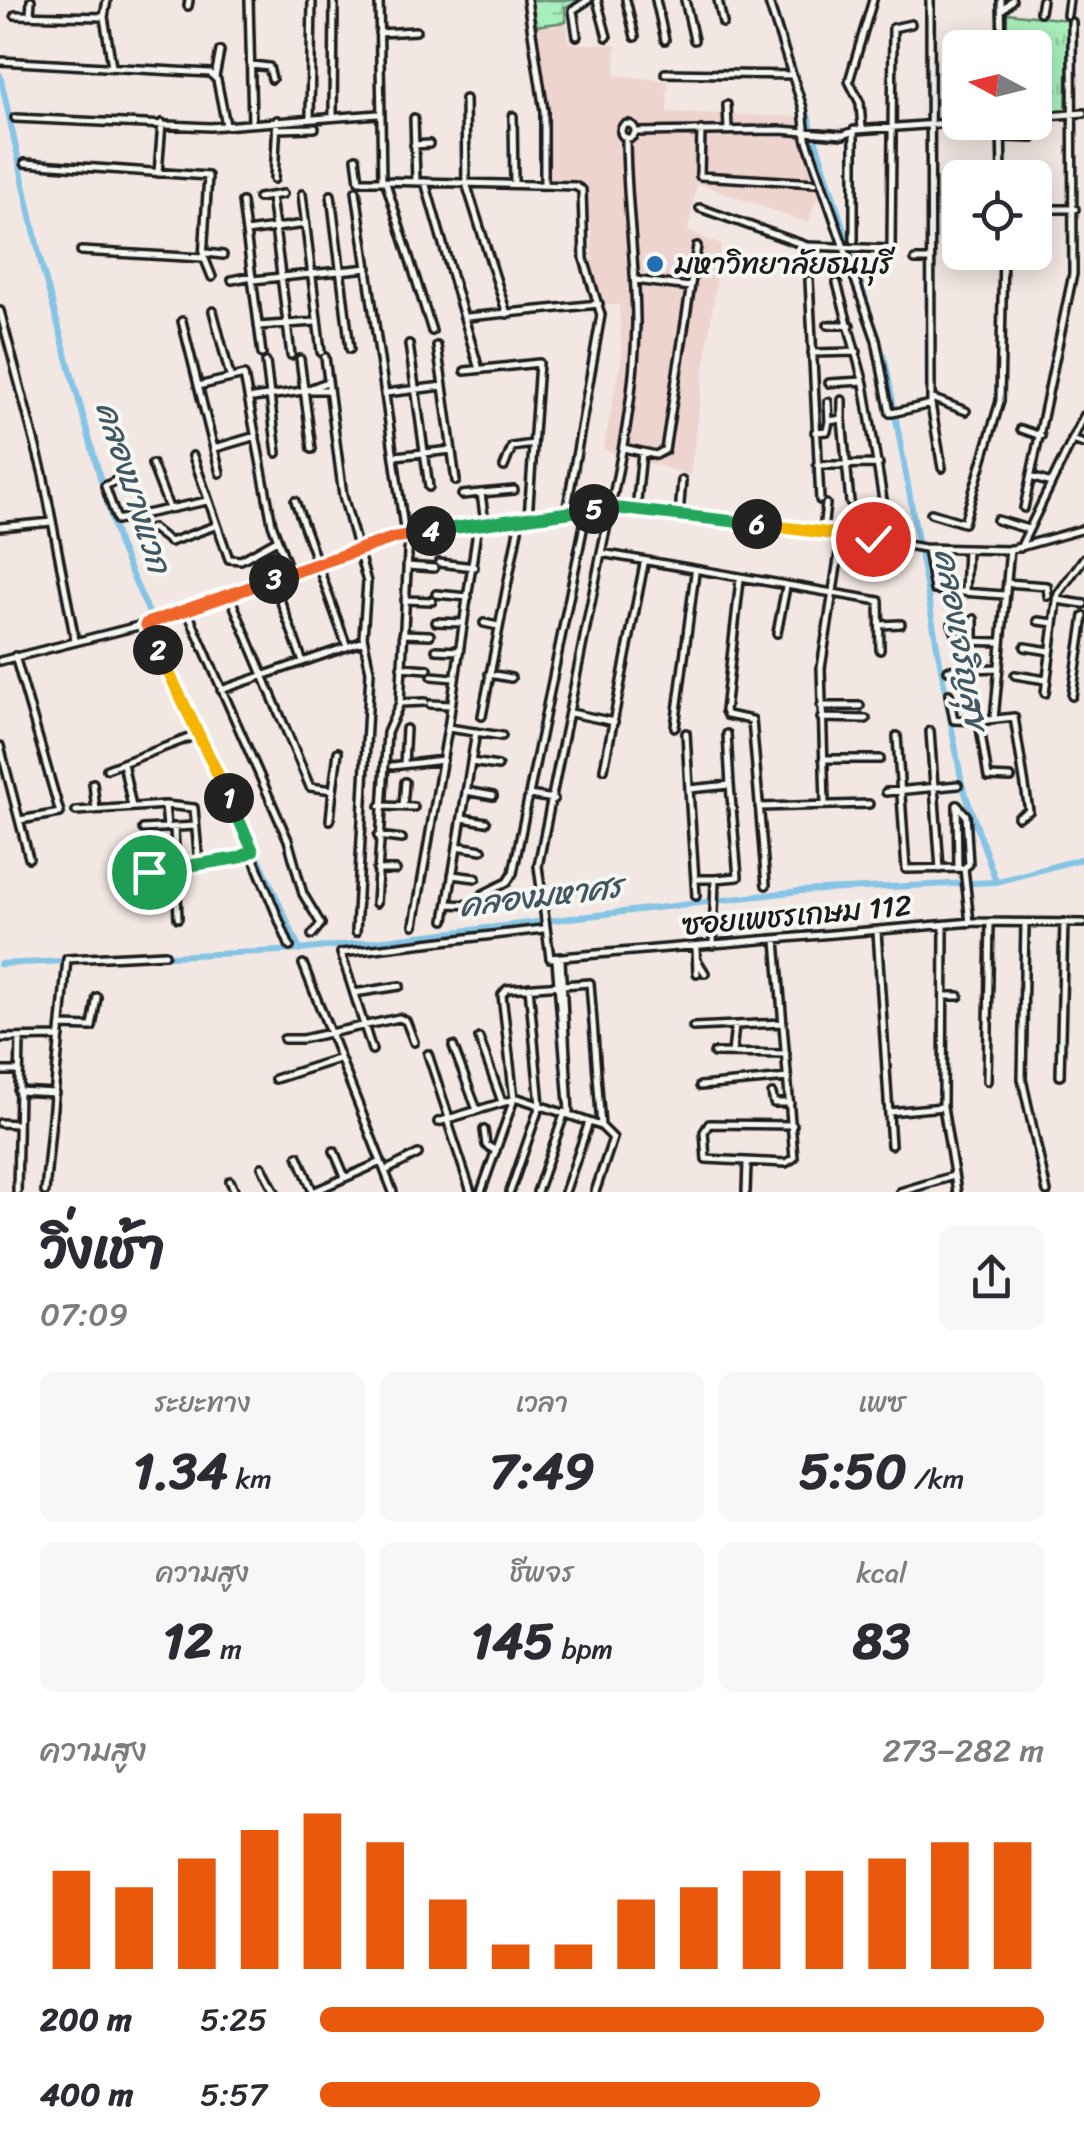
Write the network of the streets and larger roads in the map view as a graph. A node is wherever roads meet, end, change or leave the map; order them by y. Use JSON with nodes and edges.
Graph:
{"nodes":[{"id":1,"x":31,"y":0,"type":"edge"},
{"id":2,"x":107,"y":0,"type":"edge"},
{"id":3,"x":249,"y":0,"type":"edge"},
{"id":4,"x":312,"y":0,"type":"edge"},
{"id":5,"x":334,"y":0,"type":"edge"},
{"id":6,"x":378,"y":0,"type":"edge"},
{"id":7,"x":527,"y":0,"type":"edge"},
{"id":8,"x":588,"y":0,"type":"edge"},
{"id":9,"x":597,"y":0,"type":"edge"},
{"id":10,"x":626,"y":0,"type":"edge"},
{"id":11,"x":656,"y":0,"type":"edge"},
{"id":12,"x":685,"y":0,"type":"edge"},
{"id":13,"x":718,"y":0,"type":"edge"},
{"id":14,"x":768,"y":0,"type":"edge"},
{"id":15,"x":874,"y":0,"type":"edge"},
{"id":16,"x":930,"y":0,"type":"edge"},
{"id":17,"x":1001,"y":0,"type":"edge"},
{"id":18,"x":1012,"y":0,"type":"edge"},
{"id":19,"x":1042,"y":0,"type":"edge"},
{"id":20,"x":1069,"y":0,"type":"edge"},
{"id":21,"x":1003,"y":9,"type":"junction"},
{"id":22,"x":1040,"y":12,"type":"dead end"},
{"id":23,"x":1068,"y":14,"type":"dead end"},
{"id":24,"x":15,"y":15,"type":"dead end"},
{"id":25,"x":30,"y":15,"type":"junction"},
{"id":26,"x":104,"y":17,"type":"junction"},
{"id":27,"x":1072,"y":22,"type":"dead end"},
{"id":28,"x":723,"y":23,"type":"dead end"},
{"id":29,"x":911,"y":24,"type":"dead end"},
{"id":30,"x":1002,"y":30,"type":"edge"},
{"id":31,"x":416,"y":32,"type":"dead end"},
{"id":32,"x":378,"y":33,"type":"junction"},
{"id":33,"x":577,"y":36,"type":"dead end"},
{"id":34,"x":607,"y":37,"type":"dead end"},
{"id":35,"x":635,"y":37,"type":"dead end"},
{"id":36,"x":665,"y":40,"type":"dead end"},
{"id":37,"x":694,"y":40,"type":"dead end"},
{"id":38,"x":220,"y":52,"type":"dead end"},
{"id":39,"x":0,"y":61,"type":"edge"},
{"id":40,"x":251,"y":65,"type":"junction"},
{"id":41,"x":112,"y":66,"type":"junction"},
{"id":42,"x":665,"y":73,"type":"dead end"},
{"id":43,"x":215,"y":76,"type":"junction"},
{"id":44,"x":792,"y":76,"type":"junction"},
{"id":45,"x":272,"y":79,"type":"dead end"},
{"id":46,"x":465,"y":99,"type":"dead end"},
{"id":47,"x":727,"y":105,"type":"dead end"},
{"id":48,"x":1084,"y":113,"type":"edge"},
{"id":49,"x":378,"y":114,"type":"junction"},
{"id":50,"x":1069,"y":114,"type":"junction"},
{"id":51,"x":332,"y":115,"type":"junction"},
{"id":52,"x":310,"y":116,"type":"junction"},
{"id":53,"x":513,"y":116,"type":"dead end"},
{"id":54,"x":1052,"y":116,"type":"edge"},
{"id":55,"x":15,"y":118,"type":"dead end"},
{"id":56,"x":414,"y":118,"type":"dead end"},
{"id":57,"x":277,"y":120,"type":"junction"},
{"id":58,"x":162,"y":123,"type":"junction"},
{"id":59,"x":252,"y":124,"type":"junction"},
{"id":60,"x":942,"y":124,"type":"edge"},
{"id":61,"x":929,"y":125,"type":"junction"},
{"id":62,"x":226,"y":126,"type":"junction"},
{"id":63,"x":892,"y":127,"type":"junction"},
{"id":64,"x":315,"y":128,"type":"dead end"},
{"id":65,"x":276,"y":130,"type":"junction"},
{"id":66,"x":702,"y":130,"type":"junction"},
{"id":67,"x":728,"y":130,"type":"junction"},
{"id":68,"x":854,"y":130,"type":"junction"},
{"id":69,"x":862,"y":130,"type":"junction"},
{"id":70,"x":805,"y":131,"type":"junction"},
{"id":71,"x":635,"y":132,"type":"junction"},
{"id":72,"x":626,"y":138,"type":"junction"},
{"id":73,"x":414,"y":144,"type":"junction"},
{"id":74,"x":429,"y":144,"type":"dead end"},
{"id":75,"x":356,"y":158,"type":"dead end"},
{"id":76,"x":25,"y":162,"type":"dead end"},
{"id":77,"x":158,"y":174,"type":"junction"},
{"id":78,"x":274,"y":179,"type":"dead end"},
{"id":79,"x":384,"y":182,"type":"junction"},
{"id":80,"x":416,"y":182,"type":"junction"},
{"id":81,"x":425,"y":182,"type":"junction"},
{"id":82,"x":466,"y":183,"type":"junction"},
{"id":83,"x":815,"y":183,"type":"dead end"},
{"id":84,"x":514,"y":184,"type":"junction"},
{"id":85,"x":544,"y":185,"type":"junction"},
{"id":86,"x":356,"y":190,"type":"dead end"},
{"id":87,"x":283,"y":194,"type":"dead end"},
{"id":88,"x":302,"y":194,"type":"dead end"},
{"id":89,"x":332,"y":195,"type":"dead end"},
{"id":90,"x":271,"y":196,"type":"junction"},
{"id":91,"x":258,"y":198,"type":"dead end"},
{"id":92,"x":242,"y":202,"type":"dead end"},
{"id":93,"x":700,"y":208,"type":"dead end"},
{"id":94,"x":1052,"y":209,"type":"edge"},
{"id":95,"x":1075,"y":209,"type":"junction"},
{"id":96,"x":305,"y":224,"type":"junction"},
{"id":97,"x":274,"y":229,"type":"junction"},
{"id":98,"x":246,"y":232,"type":"junction"},
{"id":99,"x":854,"y":240,"type":"dead end"},
{"id":100,"x":697,"y":246,"type":"dead end"},
{"id":101,"x":848,"y":249,"type":"junction"},
{"id":102,"x":80,"y":251,"type":"dead end"},
{"id":103,"x":205,"y":255,"type":"junction"},
{"id":104,"x":223,"y":255,"type":"dead end"},
{"id":105,"x":915,"y":260,"type":"dead end"},
{"id":106,"x":931,"y":260,"type":"junction"},
{"id":107,"x":368,"y":268,"type":"junction"},
{"id":108,"x":1002,"y":270,"type":"edge"},
{"id":109,"x":340,"y":271,"type":"junction"},
{"id":110,"x":311,"y":274,"type":"junction"},
{"id":111,"x":212,"y":277,"type":"dead end"},
{"id":112,"x":279,"y":277,"type":"junction"},
{"id":113,"x":252,"y":278,"type":"junction"},
{"id":114,"x":232,"y":280,"type":"dead end"},
{"id":115,"x":635,"y":280,"type":"junction"},
{"id":116,"x":809,"y":280,"type":"dead end"},
{"id":117,"x":837,"y":283,"type":"dead end"},
{"id":118,"x":690,"y":287,"type":"junction"},
{"id":119,"x":599,"y":304,"type":"junction"},
{"id":120,"x":0,"y":311,"type":"edge"},
{"id":121,"x":213,"y":311,"type":"dead end"},
{"id":122,"x":508,"y":314,"type":"junction"},
{"id":123,"x":466,"y":318,"type":"junction"},
{"id":124,"x":182,"y":320,"type":"dead end"},
{"id":125,"x":316,"y":322,"type":"junction"},
{"id":126,"x":286,"y":324,"type":"junction"},
{"id":127,"x":828,"y":325,"type":"dead end"},
{"id":128,"x":850,"y":325,"type":"junction"},
{"id":129,"x":258,"y":326,"type":"junction"},
{"id":130,"x":432,"y":330,"type":"dead end"},
{"id":131,"x":409,"y":344,"type":"dead end"},
{"id":132,"x":437,"y":346,"type":"dead end"},
{"id":133,"x":350,"y":349,"type":"dead end"},
{"id":134,"x":857,"y":352,"type":"junction"},
{"id":135,"x":812,"y":353,"type":"junction"},
{"id":136,"x":262,"y":354,"type":"dead end"},
{"id":137,"x":290,"y":355,"type":"dead end"},
{"id":138,"x":300,"y":358,"type":"dead end"},
{"id":139,"x":266,"y":362,"type":"dead end"},
{"id":140,"x":478,"y":368,"type":"junction"},
{"id":141,"x":465,"y":371,"type":"dead end"},
{"id":142,"x":230,"y":376,"type":"junction"},
{"id":143,"x":863,"y":381,"type":"junction"},
{"id":144,"x":829,"y":383,"type":"dead end"},
{"id":145,"x":198,"y":386,"type":"junction"},
{"id":146,"x":328,"y":386,"type":"junction"},
{"id":147,"x":443,"y":386,"type":"junction"},
{"id":148,"x":305,"y":390,"type":"junction"},
{"id":149,"x":416,"y":390,"type":"junction"},
{"id":150,"x":386,"y":393,"type":"junction"},
{"id":151,"x":270,"y":396,"type":"junction"},
{"id":152,"x":252,"y":398,"type":"dead end"},
{"id":153,"x":842,"y":400,"type":"dead end"},
{"id":154,"x":931,"y":401,"type":"junction"},
{"id":155,"x":828,"y":402,"type":"dead end"},
{"id":156,"x":966,"y":411,"type":"dead end"},
{"id":157,"x":1084,"y":416,"type":"edge"},
{"id":158,"x":842,"y":420,"type":"junction"},
{"id":159,"x":829,"y":421,"type":"junction"},
{"id":160,"x":804,"y":428,"type":"dead end"},
{"id":161,"x":1021,"y":429,"type":"dead end"},
{"id":162,"x":815,"y":430,"type":"junction"},
{"id":163,"x":256,"y":436,"type":"junction"},
{"id":164,"x":1041,"y":436,"type":"junction"},
{"id":165,"x":1072,"y":440,"type":"junction"},
{"id":166,"x":533,"y":444,"type":"junction"},
{"id":167,"x":1084,"y":444,"type":"edge"},
{"id":168,"x":214,"y":448,"type":"junction"},
{"id":169,"x":623,"y":448,"type":"junction"},
{"id":170,"x":312,"y":449,"type":"dead end"},
{"id":171,"x":452,"y":450,"type":"junction"},
{"id":172,"x":424,"y":452,"type":"junction"},
{"id":173,"x":642,"y":452,"type":"junction"},
{"id":174,"x":277,"y":453,"type":"dead end"},
{"id":175,"x":193,"y":456,"type":"dead end"},
{"id":176,"x":394,"y":456,"type":"junction"},
{"id":177,"x":152,"y":464,"type":"dead end"},
{"id":178,"x":878,"y":464,"type":"junction"},
{"id":179,"x":816,"y":465,"type":"junction"},
{"id":180,"x":846,"y":465,"type":"junction"},
{"id":181,"x":504,"y":467,"type":"dead end"},
{"id":182,"x":942,"y":468,"type":"dead end"},
{"id":183,"x":220,"y":473,"type":"dead end"},
{"id":184,"x":1031,"y":477,"type":"junction"},
{"id":185,"x":119,"y":479,"type":"dead end"},
{"id":186,"x":682,"y":480,"type":"dead end"},
{"id":187,"x":456,"y":482,"type":"dead end"},
{"id":188,"x":1051,"y":483,"type":"junction"},
{"id":189,"x":428,"y":487,"type":"dead end"},
{"id":190,"x":514,"y":490,"type":"dead end"},
{"id":191,"x":481,"y":493,"type":"junction"},
{"id":192,"x":462,"y":495,"type":"dead end"},
{"id":193,"x":207,"y":501,"type":"junction"},
{"id":194,"x":294,"y":501,"type":"dead end"},
{"id":195,"x":850,"y":502,"type":"dead end"},
{"id":196,"x":610,"y":507,"type":"junction"},
{"id":197,"x":169,"y":508,"type":"junction"},
{"id":198,"x":1024,"y":508,"type":"dead end"},
{"id":199,"x":587,"y":510,"type":"junction"},
{"id":200,"x":636,"y":510,"type":"junction"},
{"id":201,"x":566,"y":513,"type":"junction"},
{"id":202,"x":931,"y":513,"type":"dead end"},
{"id":203,"x":678,"y":514,"type":"junction"},
{"id":204,"x":524,"y":518,"type":"junction"},
{"id":205,"x":886,"y":518,"type":"junction"},
{"id":206,"x":998,"y":520,"type":"dead end"},
{"id":207,"x":52,"y":522,"type":"junction"},
{"id":208,"x":481,"y":523,"type":"junction"},
{"id":209,"x":215,"y":526,"type":"junction"},
{"id":210,"x":0,"y":527,"type":"edge"},
{"id":211,"x":1028,"y":529,"type":"junction"},
{"id":212,"x":1084,"y":529,"type":"edge"},
{"id":213,"x":823,"y":531,"type":"junction"},
{"id":214,"x":140,"y":533,"type":"dead end"},
{"id":215,"x":407,"y":534,"type":"junction"},
{"id":216,"x":842,"y":534,"type":"junction"},
{"id":217,"x":277,"y":540,"type":"junction"},
{"id":218,"x":881,"y":540,"type":"junction"},
{"id":219,"x":890,"y":542,"type":"junction"},
{"id":220,"x":922,"y":548,"type":"junction"},
{"id":221,"x":1020,"y":548,"type":"junction"},
{"id":222,"x":359,"y":549,"type":"junction"},
{"id":223,"x":966,"y":549,"type":"junction"},
{"id":224,"x":1010,"y":550,"type":"junction"},
{"id":225,"x":601,"y":554,"type":"junction"},
{"id":226,"x":1084,"y":558,"type":"edge"},
{"id":227,"x":319,"y":564,"type":"junction"},
{"id":228,"x":644,"y":564,"type":"junction"},
{"id":229,"x":407,"y":566,"type":"junction"},
{"id":230,"x":474,"y":567,"type":"junction"},
{"id":231,"x":1074,"y":572,"type":"junction"},
{"id":232,"x":290,"y":573,"type":"junction"},
{"id":233,"x":694,"y":573,"type":"junction"},
{"id":234,"x":1084,"y":574,"type":"edge"},
{"id":235,"x":273,"y":579,"type":"junction"},
{"id":236,"x":740,"y":580,"type":"junction"},
{"id":237,"x":1006,"y":583,"type":"junction"},
{"id":238,"x":786,"y":587,"type":"junction"},
{"id":239,"x":966,"y":592,"type":"junction"},
{"id":240,"x":832,"y":593,"type":"junction"},
{"id":241,"x":229,"y":594,"type":"junction"},
{"id":242,"x":436,"y":594,"type":"dead end"},
{"id":243,"x":1004,"y":596,"type":"junction"},
{"id":244,"x":1048,"y":596,"type":"dead end"},
{"id":245,"x":469,"y":597,"type":"junction"},
{"id":246,"x":405,"y":600,"type":"junction"},
{"id":247,"x":1057,"y":600,"type":"junction"},
{"id":248,"x":432,"y":601,"type":"dead end"},
{"id":249,"x":1084,"y":604,"type":"edge"},
{"id":250,"x":186,"y":608,"type":"junction"},
{"id":251,"x":1084,"y":616,"type":"edge"},
{"id":252,"x":974,"y":619,"type":"dead end"},
{"id":253,"x":1038,"y":621,"type":"dead end"},
{"id":254,"x":150,"y":622,"type":"junction"},
{"id":255,"x":436,"y":622,"type":"dead end"},
{"id":256,"x":464,"y":623,"type":"junction"},
{"id":257,"x":484,"y":623,"type":"dead end"},
{"id":258,"x":1054,"y":623,"type":"junction"},
{"id":259,"x":902,"y":624,"type":"dead end"},
{"id":260,"x":952,"y":624,"type":"dead end"},
{"id":261,"x":880,"y":625,"type":"junction"},
{"id":262,"x":498,"y":626,"type":"junction"},
{"id":263,"x":777,"y":633,"type":"dead end"},
{"id":264,"x":403,"y":634,"type":"junction"},
{"id":265,"x":430,"y":634,"type":"dead end"},
{"id":266,"x":75,"y":641,"type":"junction"},
{"id":267,"x":364,"y":641,"type":"junction"},
{"id":268,"x":974,"y":641,"type":"junction"},
{"id":269,"x":1000,"y":642,"type":"junction"},
{"id":270,"x":347,"y":647,"type":"junction"},
{"id":271,"x":1025,"y":647,"type":"dead end"},
{"id":272,"x":436,"y":650,"type":"dead end"},
{"id":273,"x":880,"y":650,"type":"dead end"},
{"id":274,"x":1050,"y":650,"type":"junction"},
{"id":275,"x":460,"y":651,"type":"junction"},
{"id":276,"x":15,"y":656,"type":"junction"},
{"id":277,"x":0,"y":661,"type":"edge"},
{"id":278,"x":304,"y":662,"type":"junction"},
{"id":279,"x":402,"y":667,"type":"junction"},
{"id":280,"x":998,"y":668,"type":"junction"},
{"id":281,"x":428,"y":669,"type":"dead end"},
{"id":282,"x":948,"y":670,"type":"dead end"},
{"id":283,"x":489,"y":674,"type":"junction"},
{"id":284,"x":264,"y":676,"type":"junction"},
{"id":285,"x":432,"y":676,"type":"dead end"},
{"id":286,"x":1015,"y":676,"type":"dead end"},
{"id":287,"x":455,"y":678,"type":"junction"},
{"id":288,"x":511,"y":678,"type":"dead end"},
{"id":289,"x":1046,"y":680,"type":"junction"},
{"id":290,"x":222,"y":690,"type":"junction"},
{"id":291,"x":1044,"y":693,"type":"dead end"},
{"id":292,"x":949,"y":694,"type":"dead end"},
{"id":293,"x":1072,"y":696,"type":"dead end"},
{"id":294,"x":400,"y":703,"type":"junction"},
{"id":295,"x":450,"y":706,"type":"junction"},
{"id":296,"x":820,"y":706,"type":"junction"},
{"id":297,"x":860,"y":706,"type":"dead end"},
{"id":298,"x":570,"y":714,"type":"junction"},
{"id":299,"x":482,"y":716,"type":"dead end"},
{"id":300,"x":821,"y":718,"type":"junction"},
{"id":301,"x":994,"y":718,"type":"junction"},
{"id":302,"x":866,"y":720,"type":"dead end"},
{"id":303,"x":979,"y":721,"type":"junction"},
{"id":304,"x":614,"y":722,"type":"junction"},
{"id":305,"x":675,"y":727,"type":"dead end"},
{"id":306,"x":406,"y":728,"type":"dead end"},
{"id":307,"x":448,"y":728,"type":"junction"},
{"id":308,"x":476,"y":732,"type":"junction"},
{"id":309,"x":930,"y":732,"type":"dead end"},
{"id":310,"x":686,"y":733,"type":"dead end"},
{"id":311,"x":199,"y":734,"type":"junction"},
{"id":312,"x":726,"y":734,"type":"dead end"},
{"id":313,"x":502,"y":736,"type":"dead end"},
{"id":314,"x":897,"y":736,"type":"dead end"},
{"id":315,"x":0,"y":746,"type":"edge"},
{"id":316,"x":338,"y":752,"type":"dead end"},
{"id":317,"x":822,"y":759,"type":"junction"},
{"id":318,"x":880,"y":759,"type":"dead end"},
{"id":319,"x":443,"y":760,"type":"junction"},
{"id":320,"x":472,"y":762,"type":"junction"},
{"id":321,"x":123,"y":764,"type":"junction"},
{"id":322,"x":404,"y":764,"type":"junction"},
{"id":323,"x":392,"y":766,"type":"dead end"},
{"id":324,"x":498,"y":766,"type":"dead end"},
{"id":325,"x":106,"y":769,"type":"dead end"},
{"id":326,"x":604,"y":770,"type":"dead end"},
{"id":327,"x":1011,"y":778,"type":"dead end"},
{"id":328,"x":405,"y":782,"type":"dead end"},
{"id":329,"x":92,"y":783,"type":"dead end"},
{"id":330,"x":730,"y":785,"type":"junction"},
{"id":331,"x":958,"y":785,"type":"dead end"},
{"id":332,"x":935,"y":788,"type":"junction"},
{"id":333,"x":689,"y":789,"type":"junction"},
{"id":334,"x":333,"y":790,"type":"junction"},
{"id":335,"x":900,"y":790,"type":"junction"},
{"id":336,"x":466,"y":791,"type":"junction"},
{"id":337,"x":886,"y":792,"type":"dead end"},
{"id":338,"x":529,"y":795,"type":"junction"},
{"id":339,"x":493,"y":796,"type":"dead end"},
{"id":340,"x":554,"y":799,"type":"junction"},
{"id":341,"x":825,"y":804,"type":"junction"},
{"id":342,"x":868,"y":804,"type":"dead end"},
{"id":343,"x":165,"y":805,"type":"junction"},
{"id":344,"x":380,"y":806,"type":"junction"},
{"id":345,"x":403,"y":806,"type":"junction"},
{"id":346,"x":132,"y":807,"type":"junction"},
{"id":347,"x":414,"y":807,"type":"dead end"},
{"id":348,"x":759,"y":807,"type":"junction"},
{"id":349,"x":96,"y":810,"type":"junction"},
{"id":350,"x":76,"y":811,"type":"dead end"},
{"id":351,"x":1018,"y":817,"type":"dead end"},
{"id":352,"x":462,"y":818,"type":"junction"},
{"id":353,"x":20,"y":820,"type":"junction"},
{"id":354,"x":330,"y":820,"type":"dead end"},
{"id":355,"x":486,"y":822,"type":"dead end"},
{"id":356,"x":195,"y":826,"type":"junction"},
{"id":357,"x":170,"y":827,"type":"junction"},
{"id":358,"x":142,"y":829,"type":"dead end"},
{"id":359,"x":378,"y":836,"type":"junction"},
{"id":360,"x":402,"y":839,"type":"dead end"},
{"id":361,"x":457,"y":846,"type":"junction"},
{"id":362,"x":482,"y":850,"type":"dead end"},
{"id":363,"x":253,"y":851,"type":"junction"},
{"id":364,"x":29,"y":858,"type":"dead end"},
{"id":365,"x":199,"y":864,"type":"junction"},
{"id":366,"x":175,"y":868,"type":"junction"},
{"id":367,"x":940,"y":869,"type":"junction"},
{"id":368,"x":377,"y":870,"type":"junction"},
{"id":369,"x":396,"y":870,"type":"dead end"},
{"id":370,"x":962,"y":870,"type":"junction"},
{"id":371,"x":129,"y":873,"type":"dead end"},
{"id":372,"x":452,"y":875,"type":"junction"},
{"id":373,"x":738,"y":877,"type":"junction"},
{"id":374,"x":476,"y":878,"type":"dead end"},
{"id":375,"x":696,"y":879,"type":"junction"},
{"id":376,"x":714,"y":879,"type":"junction"},
{"id":377,"x":766,"y":885,"type":"dead end"},
{"id":378,"x":738,"y":889,"type":"dead end"},
{"id":379,"x":696,"y":896,"type":"dead end"},
{"id":380,"x":376,"y":903,"type":"dead end"},
{"id":381,"x":448,"y":904,"type":"junction"},
{"id":382,"x":178,"y":918,"type":"dead end"},
{"id":383,"x":445,"y":920,"type":"dead end"},
{"id":384,"x":970,"y":922,"type":"junction"},
{"id":385,"x":990,"y":922,"type":"junction"},
{"id":386,"x":1025,"y":922,"type":"junction"},
{"id":387,"x":1064,"y":922,"type":"junction"},
{"id":388,"x":1084,"y":922,"type":"edge"},
{"id":389,"x":414,"y":925,"type":"dead end"},
{"id":390,"x":944,"y":925,"type":"junction"},
{"id":391,"x":543,"y":927,"type":"junction"},
{"id":392,"x":877,"y":931,"type":"junction"},
{"id":393,"x":356,"y":932,"type":"dead end"},
{"id":394,"x":312,"y":935,"type":"dead end"},
{"id":395,"x":776,"y":940,"type":"junction"},
{"id":396,"x":713,"y":945,"type":"junction"},
{"id":397,"x":290,"y":947,"type":"dead end"},
{"id":398,"x":696,"y":947,"type":"junction"},
{"id":399,"x":164,"y":954,"type":"dead end"},
{"id":400,"x":559,"y":960,"type":"junction"},
{"id":401,"x":303,"y":964,"type":"dead end"},
{"id":402,"x":701,"y":973,"type":"dead end"},
{"id":403,"x":561,"y":984,"type":"junction"},
{"id":404,"x":400,"y":986,"type":"dead end"},
{"id":405,"x":529,"y":987,"type":"junction"},
{"id":406,"x":352,"y":993,"type":"junction"},
{"id":407,"x":944,"y":996,"type":"junction"},
{"id":408,"x":959,"y":996,"type":"dead end"},
{"id":409,"x":97,"y":998,"type":"dead end"},
{"id":410,"x":363,"y":1023,"type":"junction"},
{"id":411,"x":783,"y":1023,"type":"junction"},
{"id":412,"x":62,"y":1026,"type":"junction"},
{"id":413,"x":736,"y":1026,"type":"junction"},
{"id":414,"x":693,"y":1027,"type":"dead end"},
{"id":415,"x":330,"y":1032,"type":"junction"},
{"id":416,"x":60,"y":1037,"type":"junction"},
{"id":417,"x":0,"y":1038,"type":"edge"},
{"id":418,"x":20,"y":1038,"type":"junction"},
{"id":419,"x":479,"y":1038,"type":"dead end"},
{"id":420,"x":284,"y":1039,"type":"dead end"},
{"id":421,"x":414,"y":1042,"type":"dead end"},
{"id":422,"x":453,"y":1046,"type":"dead end"},
{"id":423,"x":372,"y":1050,"type":"dead end"},
{"id":424,"x":732,"y":1053,"type":"junction"},
{"id":425,"x":428,"y":1054,"type":"dead end"},
{"id":426,"x":714,"y":1054,"type":"dead end"},
{"id":427,"x":786,"y":1054,"type":"junction"},
{"id":428,"x":338,"y":1059,"type":"junction"},
{"id":429,"x":0,"y":1071,"type":"edge"},
{"id":430,"x":19,"y":1071,"type":"junction"},
{"id":431,"x":1060,"y":1076,"type":"dead end"},
{"id":432,"x":788,"y":1078,"type":"junction"},
{"id":433,"x":275,"y":1079,"type":"dead end"},
{"id":434,"x":987,"y":1081,"type":"dead end"},
{"id":435,"x":700,"y":1086,"type":"dead end"},
{"id":436,"x":18,"y":1091,"type":"junction"},
{"id":437,"x":55,"y":1093,"type":"junction"},
{"id":438,"x":772,"y":1094,"type":"dead end"},
{"id":439,"x":514,"y":1099,"type":"junction"},
{"id":440,"x":502,"y":1102,"type":"junction"},
{"id":441,"x":790,"y":1103,"type":"junction"},
{"id":442,"x":540,"y":1105,"type":"junction"},
{"id":443,"x":943,"y":1107,"type":"junction"},
{"id":444,"x":477,"y":1110,"type":"junction"},
{"id":445,"x":568,"y":1112,"type":"junction"},
{"id":446,"x":889,"y":1112,"type":"junction"},
{"id":447,"x":448,"y":1118,"type":"junction"},
{"id":448,"x":438,"y":1122,"type":"dead end"},
{"id":449,"x":589,"y":1122,"type":"junction"},
{"id":450,"x":0,"y":1123,"type":"edge"},
{"id":451,"x":18,"y":1124,"type":"junction"},
{"id":452,"x":793,"y":1124,"type":"junction"},
{"id":453,"x":601,"y":1126,"type":"junction"},
{"id":454,"x":484,"y":1130,"type":"dead end"},
{"id":455,"x":891,"y":1145,"type":"dead end"},
{"id":456,"x":334,"y":1151,"type":"dead end"},
{"id":457,"x":496,"y":1151,"type":"junction"},
{"id":458,"x":418,"y":1154,"type":"dead end"},
{"id":459,"x":298,"y":1156,"type":"dead end"},
{"id":460,"x":380,"y":1162,"type":"junction"},
{"id":461,"x":746,"y":1163,"type":"junction"},
{"id":462,"x":262,"y":1167,"type":"dead end"},
{"id":463,"x":385,"y":1171,"type":"junction"},
{"id":464,"x":954,"y":1176,"type":"junction"},
{"id":465,"x":345,"y":1177,"type":"junction"},
{"id":466,"x":230,"y":1181,"type":"dead end"},
{"id":467,"x":17,"y":1192,"type":"edge"},
{"id":468,"x":45,"y":1192,"type":"edge"},
{"id":469,"x":235,"y":1192,"type":"edge"},
{"id":470,"x":275,"y":1192,"type":"edge"},
{"id":471,"x":313,"y":1192,"type":"edge"},
{"id":472,"x":394,"y":1192,"type":"edge"},
{"id":473,"x":471,"y":1192,"type":"edge"},
{"id":474,"x":481,"y":1192,"type":"edge"},
{"id":475,"x":510,"y":1192,"type":"edge"},
{"id":476,"x":537,"y":1192,"type":"edge"},
{"id":477,"x":565,"y":1192,"type":"edge"},
{"id":478,"x":595,"y":1192,"type":"edge"},
{"id":479,"x":746,"y":1192,"type":"edge"},
{"id":480,"x":900,"y":1192,"type":"edge"},
{"id":481,"x":957,"y":1192,"type":"edge"},
{"id":482,"x":1048,"y":1192,"type":"edge"}],
"edges":[{"from":1,"to":25,"type":"street"},
{"from":2,"to":26,"type":"street"},
{"from":3,"to":40,"type":"street"},
{"from":4,"to":52,"type":"street"},
{"from":5,"to":51,"type":"street"},
{"from":6,"to":32,"type":"street"},
{"from":7,"to":85,"type":"street"},
{"from":8,"to":33,"type":"street"},
{"from":9,"to":34,"type":"street"},
{"from":10,"to":35,"type":"street"},
{"from":11,"to":36,"type":"street"},
{"from":12,"to":37,"type":"street"},
{"from":13,"to":28,"type":"street"},
{"from":14,"to":44,"type":"street"},
{"from":15,"to":69,"type":"street"},
{"from":16,"to":61,"type":"street"},
{"from":17,"to":21,"type":"street"},
{"from":18,"to":21,"type":"street"},
{"from":19,"to":22,"type":"street"},
{"from":20,"to":23,"type":"street"},
{"from":21,"to":30,"type":"street"},
{"from":24,"to":25,"type":"street"},
{"from":25,"to":26,"type":"street"},
{"from":26,"to":41,"type":"street"},
{"from":27,"to":50,"type":"street"},
{"from":29,"to":63,"type":"street"},
{"from":31,"to":32,"type":"street"},
{"from":32,"to":49,"type":"street"},
{"from":38,"to":43,"type":"street"},
{"from":39,"to":41,"type":"street"},
{"from":40,"to":45,"type":"street"},
{"from":40,"to":59,"type":"street"},
{"from":41,"to":43,"type":"street"},
{"from":42,"to":44,"type":"street"},
{"from":43,"to":62,"type":"street"},
{"from":44,"to":70,"type":"street"},
{"from":46,"to":82,"type":"street"},
{"from":47,"to":67,"type":"street"},
{"from":48,"to":50,"type":"street"},
{"from":49,"to":51,"type":"street"},
{"from":49,"to":79,"type":"street"},
{"from":50,"to":54,"type":"street"},
{"from":50,"to":95,"type":"street"},
{"from":51,"to":52,"type":"street"},
{"from":52,"to":57,"type":"street"},
{"from":53,"to":84,"type":"street"},
{"from":55,"to":58,"type":"street"},
{"from":56,"to":73,"type":"street"},
{"from":57,"to":59,"type":"street"},
{"from":57,"to":65,"type":"street"},
{"from":58,"to":62,"type":"street"},
{"from":58,"to":77,"type":"street"},
{"from":59,"to":62,"type":"street"},
{"from":60,"to":61,"type":"street"},
{"from":61,"to":63,"type":"street"},
{"from":61,"to":106,"type":"street"},
{"from":63,"to":69,"type":"street"},
{"from":63,"to":101,"type":"street"},
{"from":64,"to":65,"type":"street"},
{"from":65,"to":78,"type":"street"},
{"from":66,"to":67,"type":"street"},
{"from":66,"to":71,"type":"street"},
{"from":66,"to":83,"type":"street"},
{"from":67,"to":70,"type":"street"},
{"from":68,"to":69,"type":"street"},
{"from":68,"to":70,"type":"street"},
{"from":68,"to":99,"type":"street"},
{"from":70,"to":101,"type":"street"},
{"from":71,"to":72,"type":"street"},
{"from":71,"to":72,"type":"street"},
{"from":72,"to":115,"type":"street"},
{"from":73,"to":74,"type":"street"},
{"from":73,"to":80,"type":"street"},
{"from":75,"to":79,"type":"street"},
{"from":76,"to":77,"type":"street"},
{"from":77,"to":103,"type":"street"},
{"from":79,"to":80,"type":"street"},
{"from":79,"to":130,"type":"street"},
{"from":80,"to":81,"type":"street"},
{"from":81,"to":82,"type":"street"},
{"from":81,"to":123,"type":"street"},
{"from":82,"to":84,"type":"street"},
{"from":82,"to":122,"type":"street"},
{"from":84,"to":85,"type":"street"},
{"from":85,"to":119,"type":"street"},
{"from":86,"to":107,"type":"street"},
{"from":87,"to":90,"type":"street"},
{"from":88,"to":96,"type":"street"},
{"from":89,"to":109,"type":"street"},
{"from":90,"to":91,"type":"street"},
{"from":90,"to":97,"type":"street"},
{"from":92,"to":98,"type":"street"},
{"from":93,"to":101,"type":"street"},
{"from":94,"to":95,"type":"street"},
{"from":95,"to":164,"type":"street"},
{"from":96,"to":97,"type":"street"},
{"from":96,"to":110,"type":"street"},
{"from":97,"to":98,"type":"street"},
{"from":97,"to":112,"type":"street"},
{"from":98,"to":113,"type":"street"},
{"from":100,"to":118,"type":"street"},
{"from":101,"to":154,"type":"street"},
{"from":102,"to":103,"type":"street"},
{"from":103,"to":104,"type":"street"},
{"from":103,"to":111,"type":"street"},
{"from":105,"to":106,"type":"street"},
{"from":106,"to":154,"type":"street"},
{"from":107,"to":109,"type":"street"},
{"from":107,"to":150,"type":"street"},
{"from":108,"to":202,"type":"street"},
{"from":109,"to":110,"type":"street"},
{"from":109,"to":133,"type":"street"},
{"from":110,"to":112,"type":"street"},
{"from":110,"to":125,"type":"street"},
{"from":112,"to":113,"type":"street"},
{"from":112,"to":126,"type":"street"},
{"from":113,"to":114,"type":"street"},
{"from":113,"to":129,"type":"street"},
{"from":115,"to":118,"type":"street"},
{"from":115,"to":169,"type":"street"},
{"from":116,"to":135,"type":"street"},
{"from":117,"to":128,"type":"street"},
{"from":118,"to":173,"type":"street"},
{"from":119,"to":122,"type":"street"},
{"from":119,"to":201,"type":"street"},
{"from":120,"to":207,"type":"street"},
{"from":121,"to":142,"type":"street"},
{"from":122,"to":123,"type":"street"},
{"from":123,"to":140,"type":"street"},
{"from":124,"to":145,"type":"street"},
{"from":125,"to":126,"type":"street"},
{"from":125,"to":146,"type":"street"},
{"from":126,"to":129,"type":"street"},
{"from":126,"to":137,"type":"street"},
{"from":127,"to":128,"type":"street"},
{"from":128,"to":134,"type":"street"},
{"from":129,"to":136,"type":"street"},
{"from":131,"to":149,"type":"street"},
{"from":132,"to":147,"type":"street"},
{"from":134,"to":135,"type":"street"},
{"from":134,"to":143,"type":"street"},
{"from":135,"to":162,"type":"street"},
{"from":138,"to":148,"type":"street"},
{"from":139,"to":151,"type":"street"},
{"from":140,"to":141,"type":"street"},
{"from":140,"to":166,"type":"street"},
{"from":142,"to":145,"type":"street"},
{"from":142,"to":163,"type":"street"},
{"from":143,"to":144,"type":"street"},
{"from":143,"to":178,"type":"street"},
{"from":145,"to":168,"type":"street"},
{"from":146,"to":148,"type":"street"},
{"from":146,"to":222,"type":"street"},
{"from":147,"to":149,"type":"street"},
{"from":147,"to":171,"type":"street"},
{"from":148,"to":151,"type":"street"},
{"from":148,"to":170,"type":"street"},
{"from":149,"to":150,"type":"street"},
{"from":149,"to":172,"type":"street"},
{"from":150,"to":176,"type":"street"},
{"from":151,"to":152,"type":"street"},
{"from":151,"to":174,"type":"street"},
{"from":153,"to":158,"type":"street"},
{"from":154,"to":156,"type":"street"},
{"from":154,"to":182,"type":"street"},
{"from":155,"to":159,"type":"street"},
{"from":157,"to":165,"type":"street"},
{"from":158,"to":159,"type":"street"},
{"from":158,"to":180,"type":"street"},
{"from":159,"to":162,"type":"street"},
{"from":160,"to":162,"type":"street"},
{"from":161,"to":164,"type":"street"},
{"from":162,"to":179,"type":"street"},
{"from":163,"to":168,"type":"street"},
{"from":163,"to":217,"type":"street"},
{"from":164,"to":184,"type":"street"},
{"from":165,"to":167,"type":"street"},
{"from":165,"to":188,"type":"street"},
{"from":166,"to":181,"type":"street"},
{"from":166,"to":204,"type":"street"},
{"from":168,"to":183,"type":"street"},
{"from":169,"to":173,"type":"street"},
{"from":169,"to":196,"type":"street"},
{"from":171,"to":172,"type":"street"},
{"from":171,"to":187,"type":"street"},
{"from":172,"to":176,"type":"street"},
{"from":172,"to":189,"type":"street"},
{"from":173,"to":200,"type":"street"},
{"from":175,"to":193,"type":"street"},
{"from":176,"to":215,"type":"street"},
{"from":177,"to":197,"type":"street"},
{"from":178,"to":180,"type":"street"},
{"from":178,"to":205,"type":"street"},
{"from":179,"to":180,"type":"street"},
{"from":179,"to":213,"type":"street"},
{"from":180,"to":195,"type":"street"},
{"from":184,"to":188,"type":"street"},
{"from":184,"to":198,"type":"street"},
{"from":185,"to":197,"type":"street"},
{"from":186,"to":203,"type":"street"},
{"from":188,"to":211,"type":"street"},
{"from":190,"to":191,"type":"street"},
{"from":191,"to":192,"type":"street"},
{"from":191,"to":208,"type":"street"},
{"from":193,"to":197,"type":"street"},
{"from":193,"to":209,"type":"street"},
{"from":194,"to":227,"type":"street"},
{"from":196,"to":199,"type":"street"},
{"from":196,"to":200,"type":"street"},
{"from":196,"to":225,"type":"street"},
{"from":199,"to":201,"type":"street"},
{"from":199,"to":338,"type":"street"},
{"from":200,"to":203,"type":"street"},
{"from":201,"to":204,"type":"street"},
{"from":203,"to":213,"type":"street"},
{"from":204,"to":208,"type":"street"},
{"from":204,"to":262,"type":"street"},
{"from":205,"to":218,"type":"street"},
{"from":205,"to":219,"type":"street"},
{"from":206,"to":211,"type":"street"},
{"from":207,"to":210,"type":"street"},
{"from":207,"to":266,"type":"street"},
{"from":208,"to":215,"type":"street"},
{"from":208,"to":230,"type":"street"},
{"from":209,"to":214,"type":"street"},
{"from":209,"to":217,"type":"street"},
{"from":211,"to":221,"type":"street"},
{"from":212,"to":221,"type":"street"},
{"from":213,"to":216,"type":"street"},
{"from":215,"to":222,"type":"street"},
{"from":215,"to":229,"type":"street"},
{"from":216,"to":218,"type":"street"},
{"from":216,"to":240,"type":"street"},
{"from":217,"to":232,"type":"street"},
{"from":218,"to":219,"type":"street"},
{"from":219,"to":220,"type":"street"},
{"from":220,"to":223,"type":"street"},
{"from":220,"to":239,"type":"street"},
{"from":221,"to":224,"type":"street"},
{"from":222,"to":227,"type":"street"},
{"from":222,"to":267,"type":"street"},
{"from":223,"to":224,"type":"street"},
{"from":223,"to":239,"type":"street"},
{"from":224,"to":237,"type":"street"},
{"from":225,"to":228,"type":"street"},
{"from":225,"to":298,"type":"street"},
{"from":226,"to":231,"type":"street"},
{"from":227,"to":232,"type":"street"},
{"from":227,"to":270,"type":"street"},
{"from":228,"to":233,"type":"street"},
{"from":228,"to":304,"type":"street"},
{"from":229,"to":230,"type":"street"},
{"from":229,"to":246,"type":"street"},
{"from":230,"to":245,"type":"street"},
{"from":231,"to":234,"type":"street"},
{"from":231,"to":247,"type":"street"},
{"from":232,"to":235,"type":"street"},
{"from":233,"to":236,"type":"street"},
{"from":233,"to":305,"type":"street"},
{"from":235,"to":241,"type":"street"},
{"from":235,"to":278,"type":"street"},
{"from":236,"to":238,"type":"street"},
{"from":236,"to":348,"type":"street"},
{"from":237,"to":243,"type":"street"},
{"from":237,"to":244,"type":"street"},
{"from":238,"to":240,"type":"street"},
{"from":238,"to":263,"type":"street"},
{"from":239,"to":243,"type":"street"},
{"from":240,"to":261,"type":"street"},
{"from":240,"to":296,"type":"street"},
{"from":241,"to":250,"type":"street"},
{"from":241,"to":284,"type":"street"},
{"from":242,"to":245,"type":"street"},
{"from":243,"to":269,"type":"street"},
{"from":245,"to":256,"type":"street"},
{"from":246,"to":248,"type":"street"},
{"from":246,"to":264,"type":"street"},
{"from":247,"to":249,"type":"street"},
{"from":247,"to":258,"type":"street"},
{"from":250,"to":254,"type":"street"},
{"from":250,"to":290,"type":"street"},
{"from":251,"to":293,"type":"street"},
{"from":252,"to":268,"type":"street"},
{"from":253,"to":258,"type":"street"},
{"from":254,"to":266,"type":"street"},
{"from":254,"to":311,"type":"street"},
{"from":255,"to":256,"type":"street"},
{"from":256,"to":275,"type":"street"},
{"from":257,"to":262,"type":"street"},
{"from":258,"to":274,"type":"street"},
{"from":259,"to":261,"type":"street"},
{"from":260,"to":268,"type":"street"},
{"from":261,"to":273,"type":"street"},
{"from":262,"to":283,"type":"street"},
{"from":264,"to":265,"type":"street"},
{"from":264,"to":279,"type":"street"},
{"from":266,"to":276,"type":"street"},
{"from":267,"to":270,"type":"street"},
{"from":267,"to":393,"type":"street"},
{"from":268,"to":269,"type":"street"},
{"from":269,"to":280,"type":"street"},
{"from":270,"to":278,"type":"street"},
{"from":271,"to":274,"type":"street"},
{"from":272,"to":275,"type":"street"},
{"from":274,"to":289,"type":"street"},
{"from":275,"to":287,"type":"street"},
{"from":276,"to":277,"type":"street"},
{"from":276,"to":353,"type":"street"},
{"from":278,"to":284,"type":"street"},
{"from":279,"to":281,"type":"street"},
{"from":279,"to":294,"type":"street"},
{"from":280,"to":282,"type":"street"},
{"from":280,"to":301,"type":"street"},
{"from":283,"to":288,"type":"street"},
{"from":283,"to":299,"type":"street"},
{"from":284,"to":290,"type":"street"},
{"from":284,"to":334,"type":"street"},
{"from":285,"to":287,"type":"street"},
{"from":286,"to":289,"type":"street"},
{"from":287,"to":295,"type":"street"},
{"from":289,"to":291,"type":"street"},
{"from":290,"to":394,"type":"street"},
{"from":292,"to":303,"type":"street"},
{"from":294,"to":295,"type":"street"},
{"from":294,"to":344,"type":"street"},
{"from":295,"to":307,"type":"street"},
{"from":296,"to":297,"type":"street"},
{"from":296,"to":300,"type":"street"},
{"from":298,"to":304,"type":"street"},
{"from":298,"to":340,"type":"street"},
{"from":300,"to":302,"type":"street"},
{"from":300,"to":317,"type":"street"},
{"from":301,"to":303,"type":"street"},
{"from":301,"to":351,"type":"street"},
{"from":303,"to":327,"type":"street"},
{"from":304,"to":326,"type":"street"},
{"from":306,"to":322,"type":"street"},
{"from":307,"to":308,"type":"street"},
{"from":307,"to":319,"type":"street"},
{"from":308,"to":313,"type":"street"},
{"from":308,"to":320,"type":"street"},
{"from":309,"to":332,"type":"street"},
{"from":310,"to":333,"type":"street"},
{"from":311,"to":321,"type":"street"},
{"from":311,"to":363,"type":"street"},
{"from":312,"to":330,"type":"street"},
{"from":314,"to":335,"type":"street"},
{"from":315,"to":353,"type":"street"},
{"from":316,"to":334,"type":"street"},
{"from":317,"to":318,"type":"street"},
{"from":317,"to":341,"type":"street"},
{"from":319,"to":322,"type":"street"},
{"from":319,"to":389,"type":"street"},
{"from":320,"to":324,"type":"street"},
{"from":320,"to":336,"type":"street"},
{"from":321,"to":325,"type":"street"},
{"from":321,"to":346,"type":"street"},
{"from":322,"to":323,"type":"street"},
{"from":328,"to":345,"type":"street"},
{"from":329,"to":349,"type":"street"},
{"from":330,"to":333,"type":"street"},
{"from":330,"to":373,"type":"street"},
{"from":331,"to":332,"type":"street"},
{"from":332,"to":335,"type":"street"},
{"from":332,"to":367,"type":"street"},
{"from":333,"to":375,"type":"street"},
{"from":334,"to":354,"type":"street"},
{"from":335,"to":337,"type":"street"},
{"from":335,"to":367,"type":"street"},
{"from":336,"to":339,"type":"street"},
{"from":336,"to":352,"type":"street"},
{"from":338,"to":340,"type":"street"},
{"from":338,"to":381,"type":"street"},
{"from":340,"to":391,"type":"street"},
{"from":341,"to":342,"type":"street"},
{"from":341,"to":348,"type":"street"},
{"from":343,"to":346,"type":"street"},
{"from":343,"to":356,"type":"street"},
{"from":343,"to":357,"type":"street"},
{"from":344,"to":345,"type":"street"},
{"from":344,"to":359,"type":"street"},
{"from":345,"to":347,"type":"street"},
{"from":346,"to":349,"type":"street"},
{"from":348,"to":377,"type":"street"},
{"from":349,"to":350,"type":"street"},
{"from":352,"to":355,"type":"street"},
{"from":352,"to":361,"type":"street"},
{"from":353,"to":364,"type":"street"},
{"from":356,"to":357,"type":"street"},
{"from":356,"to":365,"type":"street"},
{"from":357,"to":358,"type":"street"},
{"from":357,"to":366,"type":"street"},
{"from":359,"to":360,"type":"street"},
{"from":359,"to":368,"type":"street"},
{"from":361,"to":362,"type":"street"},
{"from":361,"to":372,"type":"street"},
{"from":363,"to":365,"type":"street"},
{"from":363,"to":397,"type":"street"},
{"from":365,"to":366,"type":"street"},
{"from":366,"to":371,"type":"street"},
{"from":366,"to":382,"type":"street"},
{"from":367,"to":370,"type":"street"},
{"from":368,"to":369,"type":"street"},
{"from":368,"to":380,"type":"street"},
{"from":370,"to":370,"type":"street"},
{"from":370,"to":384,"type":"street"},
{"from":372,"to":374,"type":"street"},
{"from":372,"to":381,"type":"street"},
{"from":373,"to":376,"type":"street"},
{"from":373,"to":378,"type":"street"},
{"from":375,"to":376,"type":"street"},
{"from":375,"to":379,"type":"street"},
{"from":376,"to":396,"type":"street"},
{"from":381,"to":383,"type":"street"},
{"from":384,"to":385,"type":"street","name":"ซอยเพชรเกษม 112"},
{"from":384,"to":390,"type":"street","name":"ซอยเพชรเกษม 112"},
{"from":385,"to":386,"type":"street","name":"ซอยเพชรเกษม 112"},
{"from":385,"to":434,"type":"street"},
{"from":386,"to":387,"type":"street","name":"ซอยเพชรเกษม 112"},
{"from":386,"to":482,"type":"street"},
{"from":387,"to":388,"type":"street","name":"ซอยเพชรเกษม 112"},
{"from":387,"to":431,"type":"street"},
{"from":390,"to":392,"type":"street","name":"ซอยเพชรเกษม 112"},
{"from":390,"to":407,"type":"street"},
{"from":391,"to":400,"type":"street"},
{"from":391,"to":406,"type":"street"},
{"from":392,"to":395,"type":"street","name":"ซอยเพชรเกษม 112"},
{"from":392,"to":446,"type":"street"},
{"from":395,"to":396,"type":"street","name":"ซอยเพชรเกษม 112"},
{"from":395,"to":411,"type":"street"},
{"from":396,"to":398,"type":"street","name":"ซอยเพชรเกษม 112"},
{"from":398,"to":400,"type":"street","name":"ซอยเพชรเกษม 112"},
{"from":398,"to":402,"type":"street"},
{"from":399,"to":412,"type":"street"},
{"from":400,"to":403,"type":"street"},
{"from":401,"to":415,"type":"street"},
{"from":403,"to":405,"type":"street"},
{"from":403,"to":445,"type":"street"},
{"from":403,"to":453,"type":"street"},
{"from":404,"to":406,"type":"street"},
{"from":405,"to":439,"type":"street"},
{"from":405,"to":442,"type":"street"},
{"from":406,"to":410,"type":"street"},
{"from":407,"to":408,"type":"street"},
{"from":407,"to":443,"type":"street"},
{"from":409,"to":412,"type":"street"},
{"from":410,"to":415,"type":"street"},
{"from":410,"to":421,"type":"street"},
{"from":410,"to":423,"type":"street"},
{"from":411,"to":413,"type":"street"},
{"from":411,"to":427,"type":"street"},
{"from":412,"to":416,"type":"street"},
{"from":413,"to":414,"type":"street"},
{"from":413,"to":424,"type":"street"},
{"from":415,"to":420,"type":"street"},
{"from":415,"to":428,"type":"street"},
{"from":416,"to":418,"type":"street"},
{"from":416,"to":437,"type":"street"},
{"from":417,"to":418,"type":"street"},
{"from":418,"to":430,"type":"street"},
{"from":419,"to":440,"type":"street"},
{"from":422,"to":444,"type":"street"},
{"from":424,"to":426,"type":"street"},
{"from":424,"to":427,"type":"street"},
{"from":425,"to":447,"type":"street"},
{"from":427,"to":432,"type":"street"},
{"from":428,"to":433,"type":"street"},
{"from":428,"to":460,"type":"street"},
{"from":429,"to":430,"type":"street"},
{"from":430,"to":436,"type":"street"},
{"from":432,"to":435,"type":"street"},
{"from":432,"to":441,"type":"street"},
{"from":436,"to":437,"type":"street"},
{"from":436,"to":451,"type":"street"},
{"from":437,"to":468,"type":"street"},
{"from":438,"to":441,"type":"street"},
{"from":439,"to":440,"type":"street"},
{"from":439,"to":442,"type":"street"},
{"from":439,"to":457,"type":"street"},
{"from":440,"to":444,"type":"street"},
{"from":441,"to":452,"type":"street"},
{"from":442,"to":445,"type":"street"},
{"from":442,"to":475,"type":"street"},
{"from":443,"to":446,"type":"street"},
{"from":443,"to":464,"type":"street"},
{"from":444,"to":447,"type":"street"},
{"from":445,"to":449,"type":"street"},
{"from":445,"to":476,"type":"street"},
{"from":446,"to":455,"type":"street"},
{"from":447,"to":448,"type":"street"},
{"from":447,"to":473,"type":"street"},
{"from":449,"to":453,"type":"street"},
{"from":449,"to":477,"type":"street"},
{"from":450,"to":451,"type":"street"},
{"from":451,"to":467,"type":"street"},
{"from":452,"to":461,"type":"street"},
{"from":452,"to":461,"type":"street"},
{"from":453,"to":478,"type":"street"},
{"from":454,"to":457,"type":"street"},
{"from":456,"to":465,"type":"street"},
{"from":457,"to":474,"type":"street"},
{"from":458,"to":463,"type":"street"},
{"from":459,"to":471,"type":"street"},
{"from":460,"to":463,"type":"street"},
{"from":460,"to":465,"type":"street"},
{"from":461,"to":479,"type":"street"},
{"from":462,"to":470,"type":"street"},
{"from":463,"to":472,"type":"street"},
{"from":464,"to":480,"type":"street"},
{"from":464,"to":481,"type":"street"},
{"from":465,"to":471,"type":"street"},
{"from":466,"to":469,"type":"street"}]}
